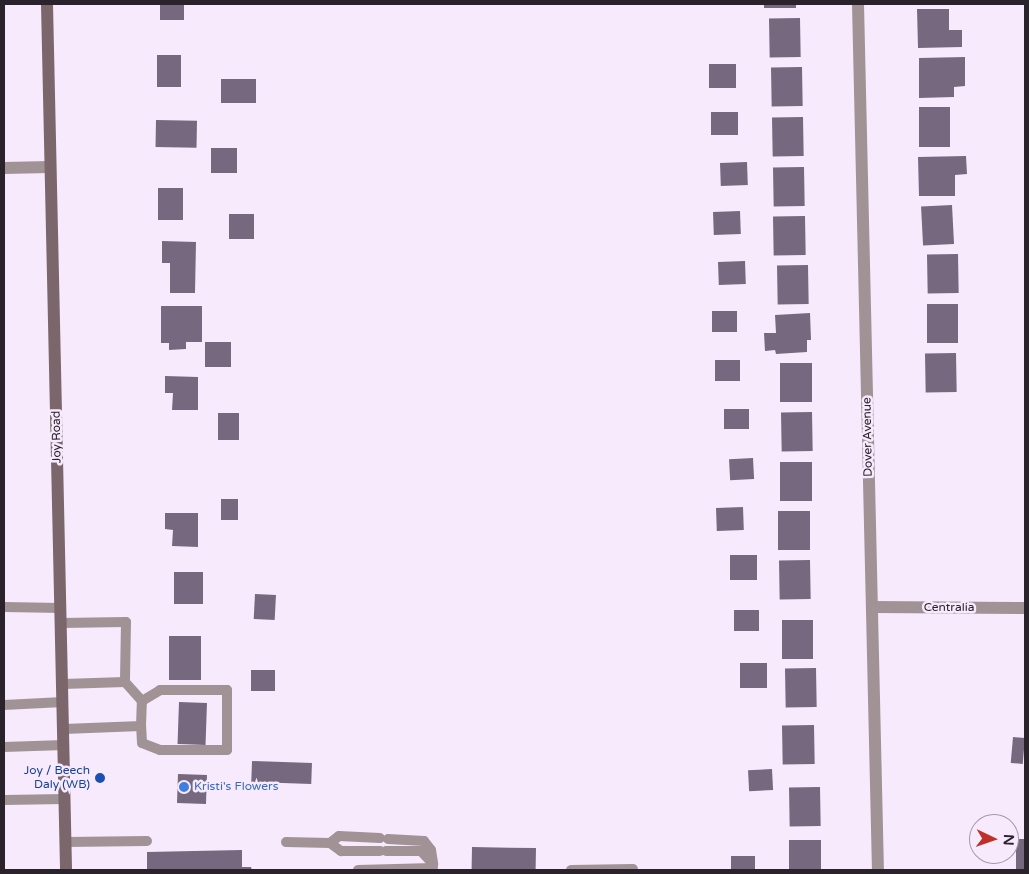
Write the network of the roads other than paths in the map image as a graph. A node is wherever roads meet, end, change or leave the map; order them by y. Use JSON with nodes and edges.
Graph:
{"nodes":[{"id":1,"x":47,"y":4,"type":"edge"},
{"id":2,"x":858,"y":4,"type":"edge"},
{"id":3,"x":4,"y":168,"type":"edge"},
{"id":4,"x":50,"y":168,"type":"junction"},
{"id":5,"x":4,"y":607,"type":"edge"},
{"id":6,"x":872,"y":607,"type":"junction"},
{"id":7,"x":61,"y":608,"type":"junction"},
{"id":8,"x":1025,"y":608,"type":"edge"},
{"id":9,"x":61,"y":623,"type":"junction"},
{"id":10,"x":125,"y":682,"type":"junction"},
{"id":11,"x":63,"y":684,"type":"junction"},
{"id":12,"x":142,"y":701,"type":"junction"},
{"id":13,"x":63,"y":702,"type":"junction"},
{"id":14,"x":4,"y":705,"type":"edge"},
{"id":15,"x":141,"y":726,"type":"junction"},
{"id":16,"x":64,"y":728,"type":"junction"},
{"id":17,"x":64,"y":745,"type":"junction"},
{"id":18,"x":4,"y":747,"type":"edge"},
{"id":19,"x":4,"y":800,"type":"edge"},
{"id":20,"x":65,"y":800,"type":"junction"},
{"id":21,"x":146,"y":841,"type":"dead end"},
{"id":22,"x":66,"y":842,"type":"junction"},
{"id":23,"x":286,"y":842,"type":"dead end"},
{"id":24,"x":330,"y":843,"type":"junction"},
{"id":25,"x":433,"y":867,"type":"edge"},
{"id":26,"x":633,"y":869,"type":"dead end"},
{"id":27,"x":66,"y":870,"type":"edge"},
{"id":28,"x":358,"y":870,"type":"edge"},
{"id":29,"x":571,"y":870,"type":"edge"},
{"id":30,"x":878,"y":870,"type":"edge"}],
"edges":[{"from":1,"to":4,"type":"main road","name":"Joy Road"},
{"from":2,"to":6,"type":"street","name":"Dover Avenue"},
{"from":3,"to":4,"type":"street"},
{"from":4,"to":7,"type":"main road","name":"Joy Road"},
{"from":5,"to":7,"type":"lane"},
{"from":6,"to":8,"type":"street","name":"Centralia"},
{"from":6,"to":30,"type":"street","name":"Dover Avenue"},
{"from":7,"to":9,"type":"main road","name":"Joy Road"},
{"from":9,"to":10,"type":"lane"},
{"from":9,"to":11,"type":"main road","name":"Joy Road"},
{"from":10,"to":11,"type":"lane"},
{"from":10,"to":12,"type":"lane"},
{"from":11,"to":13,"type":"main road","name":"Joy Road"},
{"from":12,"to":15,"type":"lane"},
{"from":12,"to":15,"type":"lane"},
{"from":13,"to":14,"type":"lane"},
{"from":13,"to":16,"type":"main road","name":"Joy Road"},
{"from":15,"to":16,"type":"lane"},
{"from":16,"to":17,"type":"main road","name":"Joy Road"},
{"from":17,"to":18,"type":"lane"},
{"from":17,"to":20,"type":"main road","name":"Joy Road"},
{"from":19,"to":20,"type":"lane"},
{"from":20,"to":22,"type":"main road","name":"Joy Road"},
{"from":21,"to":22,"type":"lane"},
{"from":22,"to":27,"type":"main road","name":"Joy Road"},
{"from":23,"to":24,"type":"lane"},
{"from":24,"to":25,"type":"lane"},
{"from":24,"to":25,"type":"lane"},
{"from":25,"to":28,"type":"lane"},
{"from":26,"to":29,"type":"lane"}]}
